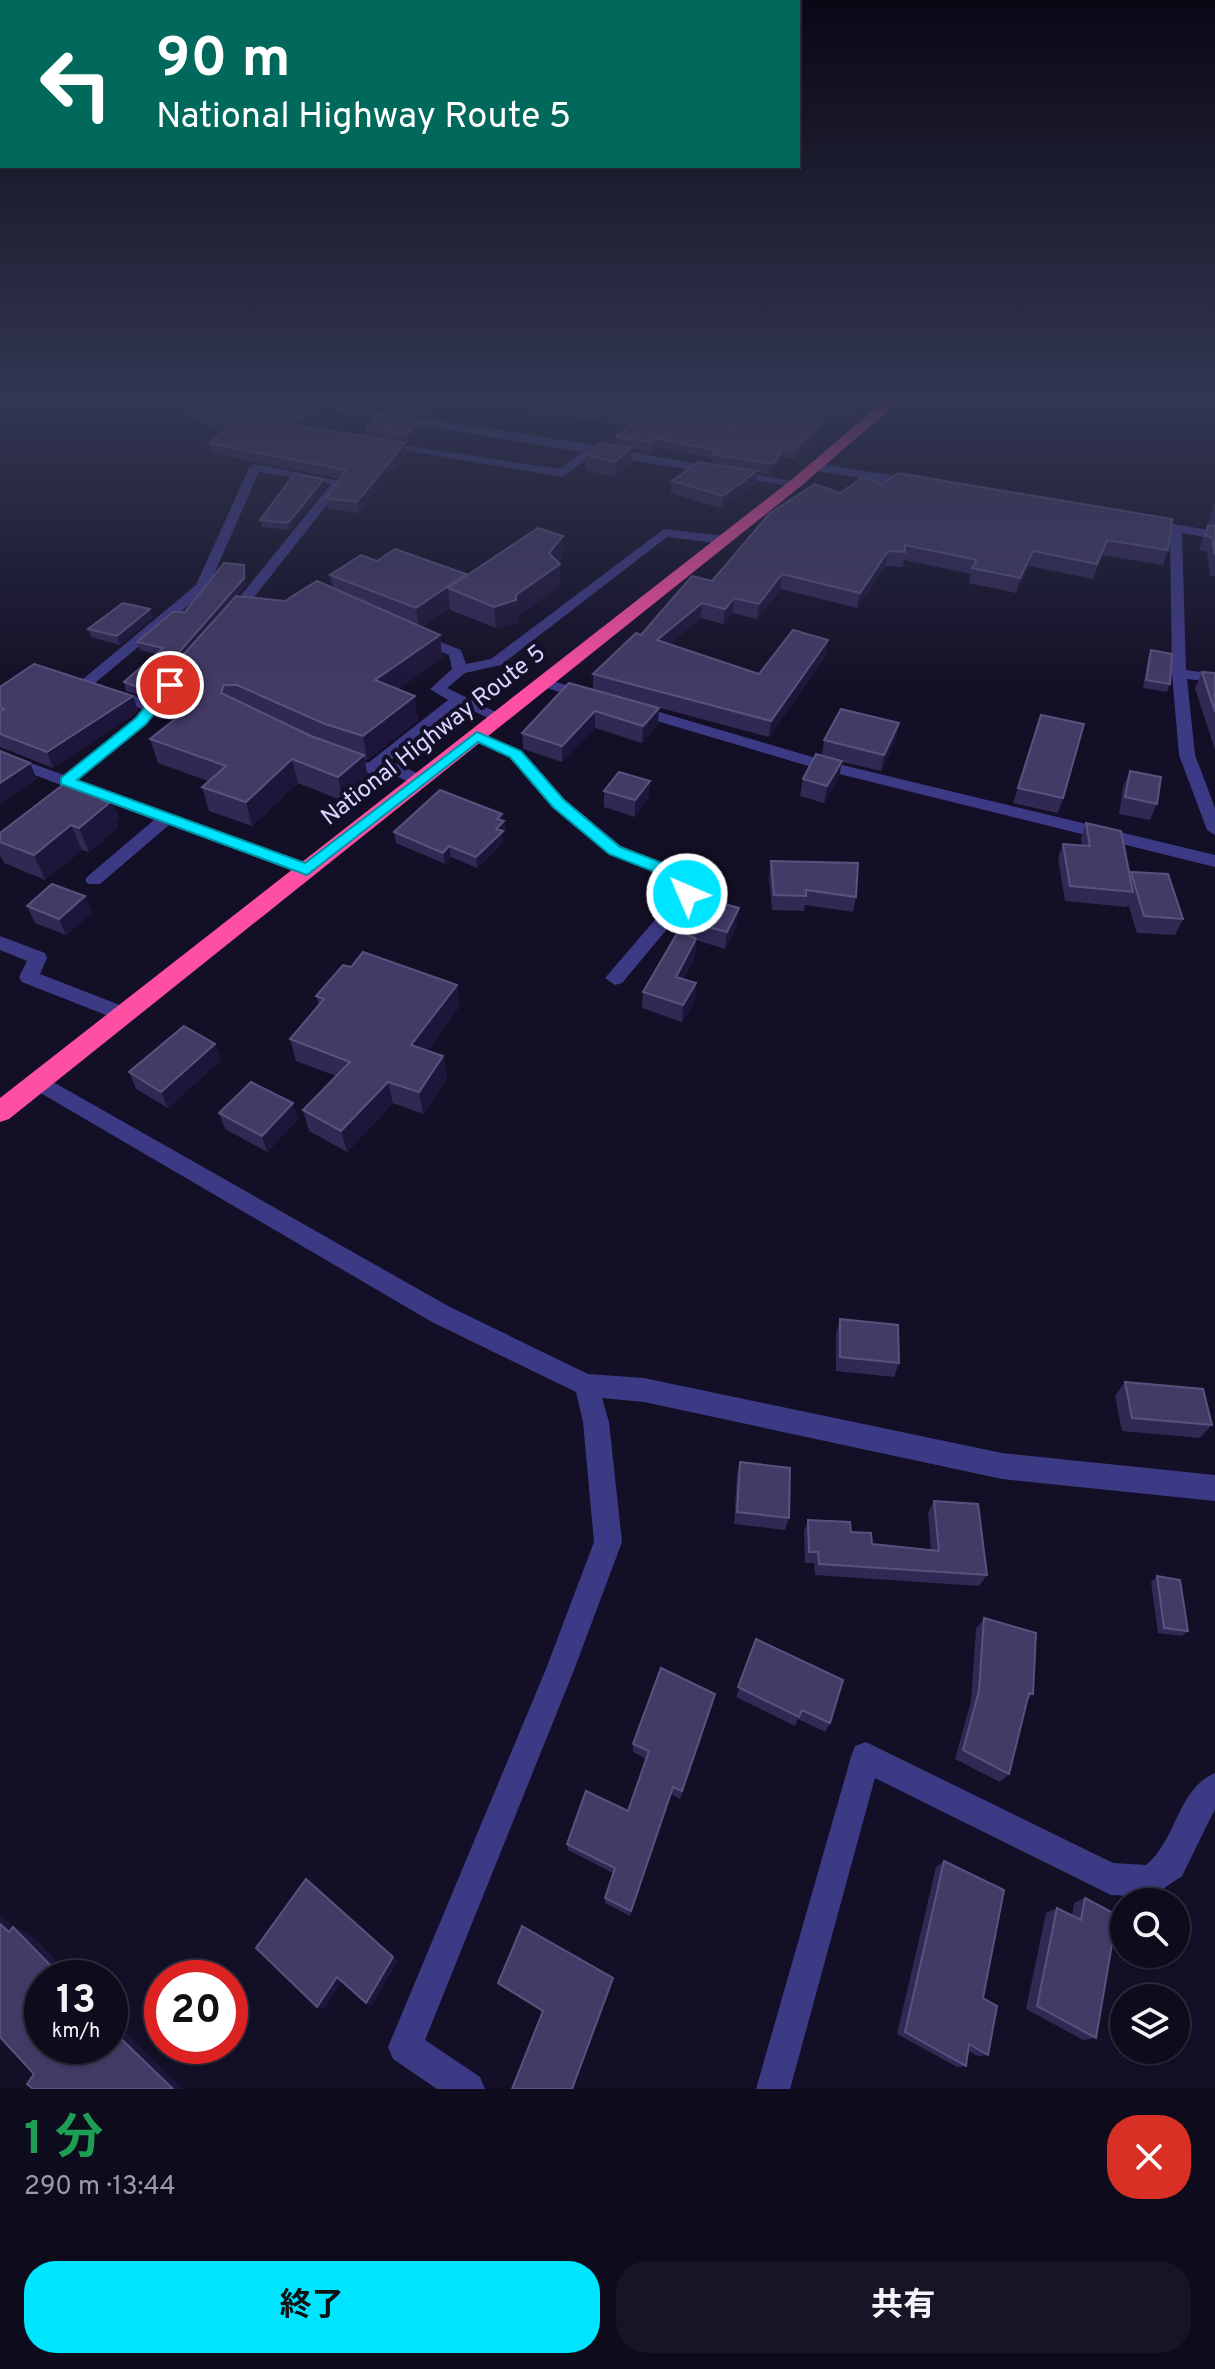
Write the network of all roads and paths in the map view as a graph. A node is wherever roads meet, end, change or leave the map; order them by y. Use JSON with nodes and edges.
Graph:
{"nodes":[{"id":1,"x":243,"y":494,"type":"edge"},
{"id":2,"x":329,"y":494,"type":"edge"},
{"id":3,"x":781,"y":494,"type":"edge"},
{"id":4,"x":1129,"y":521,"type":"edge"},
{"id":5,"x":1176,"y":529,"type":"junction"},
{"id":6,"x":1215,"y":535,"type":"edge"},
{"id":7,"x":724,"y":540,"type":"junction"},
{"id":8,"x":221,"y":629,"type":"edge"},
{"id":9,"x":400,"y":630,"type":"edge"},
{"id":10,"x":460,"y":670,"type":"junction"},
{"id":11,"x":180,"y":674,"type":"edge"},
{"id":12,"x":1179,"y":674,"type":"junction"},
{"id":13,"x":1215,"y":678,"type":"edge"},
{"id":14,"x":545,"y":683,"type":"junction"},
{"id":15,"x":459,"y":699,"type":"junction"},
{"id":16,"x":150,"y":707,"type":"junction"},
{"id":17,"x":500,"y":718,"type":"junction"},
{"id":18,"x":477,"y":736,"type":"junction"},
{"id":19,"x":323,"y":754,"type":"edge"},
{"id":20,"x":0,"y":757,"type":"edge"},
{"id":21,"x":380,"y":762,"type":"junction"},
{"id":22,"x":66,"y":781,"type":"junction"},
{"id":23,"x":420,"y":781,"type":"junction"},
{"id":24,"x":167,"y":818,"type":"junction"},
{"id":25,"x":1215,"y":830,"type":"edge"},
{"id":26,"x":1215,"y":861,"type":"edge"},
{"id":27,"x":307,"y":870,"type":"junction"},
{"id":28,"x":94,"y":880,"type":"dead end"},
{"id":29,"x":0,"y":943,"type":"edge"},
{"id":30,"x":615,"y":978,"type":"dead end"},
{"id":31,"x":123,"y":1014,"type":"junction"},
{"id":32,"x":39,"y":1082,"type":"junction"},
{"id":33,"x":0,"y":1112,"type":"edge"},
{"id":34,"x":586,"y":1385,"type":"junction"},
{"id":35,"x":1215,"y":1488,"type":"edge"},
{"id":36,"x":1215,"y":1788,"type":"edge"},
{"id":37,"x":468,"y":2089,"type":"edge"},
{"id":38,"x":773,"y":2089,"type":"edge"}],
"edges":[{"from":1,"to":16,"type":"street"},
{"from":2,"to":8,"type":"street"},
{"from":3,"to":7,"type":"highway","name":"National Highway Route 5"},
{"from":4,"to":5,"type":"street"},
{"from":5,"to":6,"type":"street"},
{"from":5,"to":12,"type":"street"},
{"from":7,"to":10,"type":"street"},
{"from":7,"to":14,"type":"highway","name":"National Highway Route 5"},
{"from":9,"to":10,"type":"street"},
{"from":10,"to":15,"type":"street"},
{"from":11,"to":16,"type":"street"},
{"from":12,"to":13,"type":"street"},
{"from":12,"to":25,"type":"street"},
{"from":14,"to":17,"type":"highway","name":"National Highway Route 5"},
{"from":14,"to":26,"type":"street"},
{"from":15,"to":17,"type":"street"},
{"from":15,"to":21,"type":"street"},
{"from":16,"to":22,"type":"street"},
{"from":17,"to":18,"type":"highway","name":"National Highway Route 5"},
{"from":18,"to":23,"type":"highway","name":"National Highway Route 5"},
{"from":18,"to":30,"type":"street"},
{"from":19,"to":21,"type":"street"},
{"from":20,"to":22,"type":"street"},
{"from":21,"to":23,"type":"street"},
{"from":22,"to":24,"type":"street"},
{"from":23,"to":27,"type":"highway","name":"National Highway Route 5"},
{"from":24,"to":27,"type":"street"},
{"from":24,"to":28,"type":"street"},
{"from":27,"to":31,"type":"highway","name":"National Highway Route 5"},
{"from":29,"to":31,"type":"street"},
{"from":31,"to":32,"type":"highway","name":"National Highway Route 5"},
{"from":32,"to":33,"type":"highway","name":"National Highway Route 5"},
{"from":32,"to":34,"type":"street"},
{"from":34,"to":35,"type":"street"},
{"from":34,"to":37,"type":"street"},
{"from":36,"to":38,"type":"street"}]}
